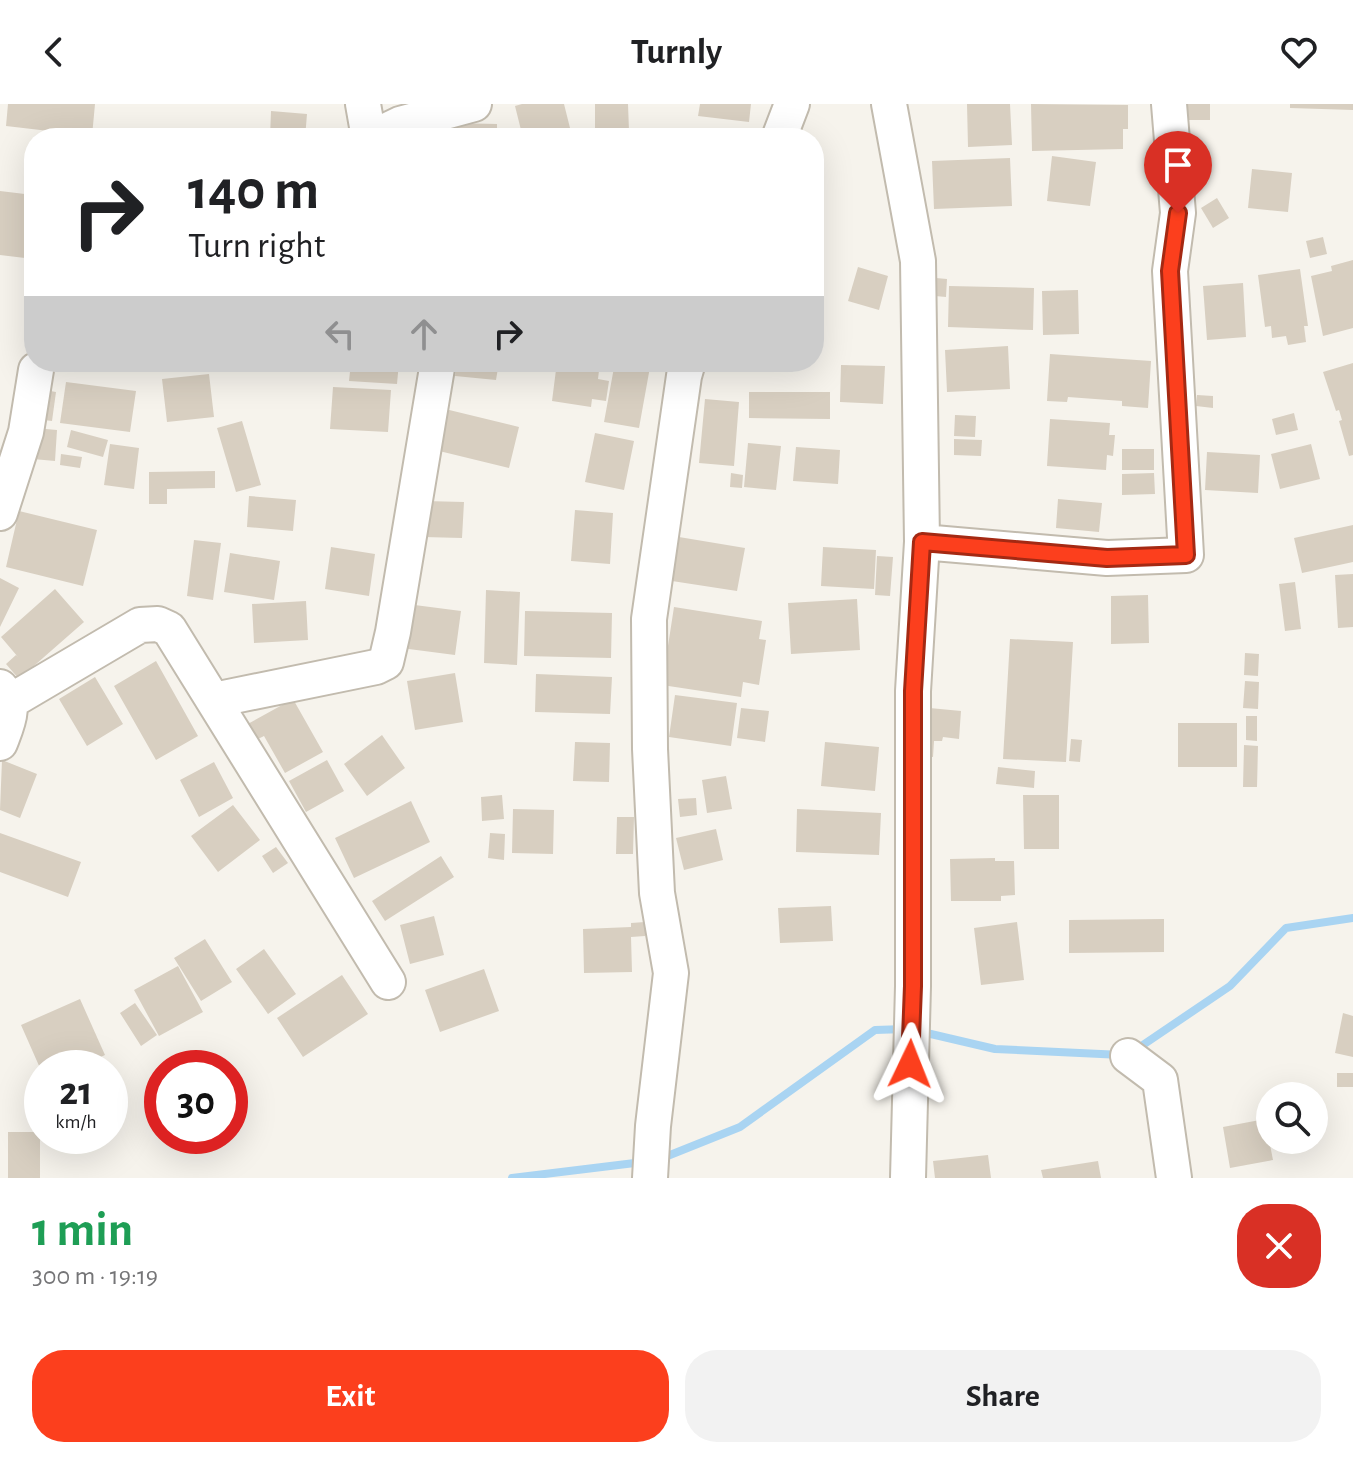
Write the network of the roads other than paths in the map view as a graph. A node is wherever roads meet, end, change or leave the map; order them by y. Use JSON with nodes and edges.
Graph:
{"nodes":[{"id":1,"x":363,"y":104,"type":"edge"},
{"id":2,"x":474,"y":104,"type":"edge"},
{"id":3,"x":792,"y":104,"type":"edge"},
{"id":4,"x":889,"y":104,"type":"edge"},
{"id":5,"x":1169,"y":104,"type":"edge"},
{"id":6,"x":368,"y":128,"type":"edge"},
{"id":7,"x":391,"y":128,"type":"edge"},
{"id":8,"x":783,"y":128,"type":"edge"},
{"id":9,"x":36,"y":372,"type":"edge"},
{"id":10,"x":436,"y":372,"type":"edge"},
{"id":11,"x":685,"y":372,"type":"edge"},
{"id":12,"x":0,"y":513,"type":"edge"},
{"id":13,"x":922,"y":542,"type":"junction"},
{"id":14,"x":5,"y":694,"type":"edge"},
{"id":15,"x":214,"y":700,"type":"junction"},
{"id":16,"x":0,"y":743,"type":"edge"},
{"id":17,"x":388,"y":982,"type":"dead end"},
{"id":18,"x":1128,"y":1056,"type":"dead end"},
{"id":19,"x":650,"y":1178,"type":"edge"},
{"id":20,"x":908,"y":1178,"type":"edge"},
{"id":21,"x":1174,"y":1178,"type":"edge"}],
"edges":[{"from":1,"to":6,"type":"street"},
{"from":2,"to":7,"type":"street"},
{"from":3,"to":8,"type":"street"},
{"from":4,"to":13,"type":"street"},
{"from":5,"to":13,"type":"street"},
{"from":9,"to":12,"type":"street"},
{"from":10,"to":15,"type":"street"},
{"from":11,"to":19,"type":"street"},
{"from":13,"to":20,"type":"street"},
{"from":14,"to":15,"type":"street"},
{"from":14,"to":16,"type":"street"},
{"from":15,"to":17,"type":"street"},
{"from":18,"to":21,"type":"street"}]}
